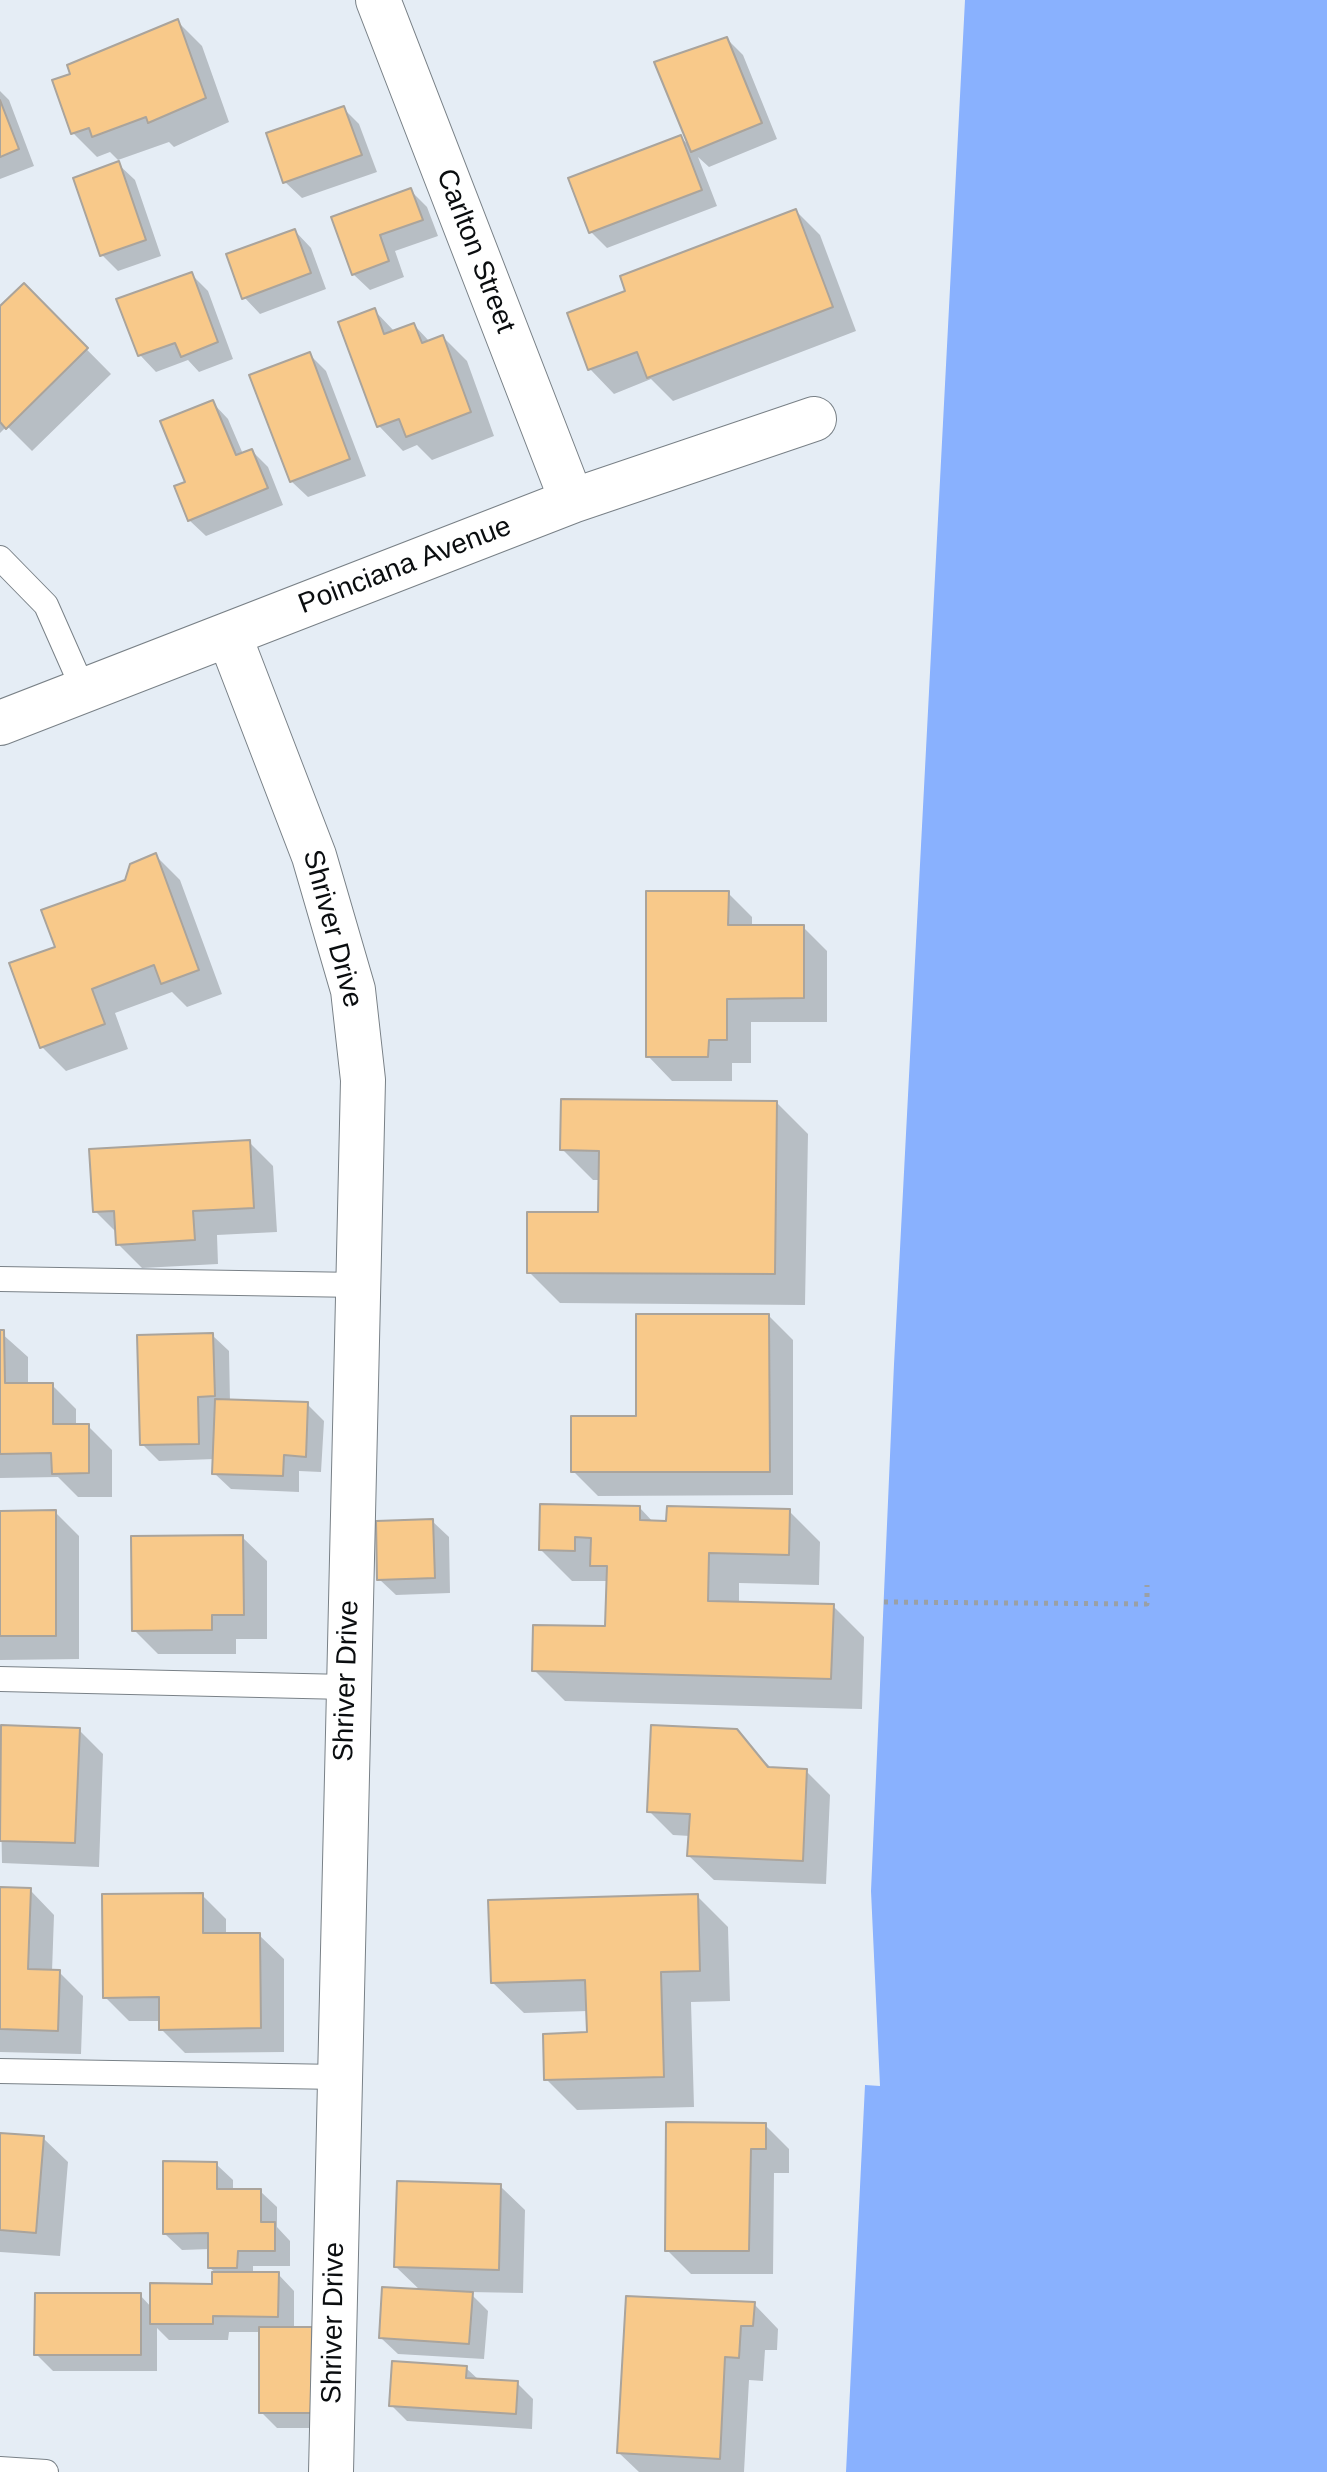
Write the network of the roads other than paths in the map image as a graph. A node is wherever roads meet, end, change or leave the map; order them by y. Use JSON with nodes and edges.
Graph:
{"nodes":[{"id":1,"x":378,"y":0,"type":"edge"},
{"id":2,"x":814,"y":419,"type":"dead end"},
{"id":3,"x":572,"y":501,"type":"junction"},
{"id":4,"x":0,"y":558,"type":"edge"},
{"id":5,"x":229,"y":635,"type":"junction"},
{"id":6,"x":84,"y":691,"type":"junction"},
{"id":7,"x":0,"y":723,"type":"edge"},
{"id":8,"x":0,"y":1279,"type":"edge"},
{"id":9,"x":358,"y":1285,"type":"junction"},
{"id":10,"x":0,"y":1679,"type":"edge"},
{"id":11,"x":346,"y":1687,"type":"junction"},
{"id":12,"x":0,"y":2071,"type":"edge"},
{"id":13,"x":338,"y":2077,"type":"junction"},
{"id":14,"x":0,"y":2469,"type":"edge"},
{"id":15,"x":46,"y":2472,"type":"edge"},
{"id":16,"x":331,"y":2472,"type":"edge"}],
"edges":[{"from":1,"to":3,"type":"street","name":"Carlton Street"},
{"from":2,"to":3,"type":"street","name":"Poinciana Avenue"},
{"from":3,"to":5,"type":"street","name":"Poinciana Avenue"},
{"from":4,"to":6,"type":"lane"},
{"from":5,"to":6,"type":"street","name":"Poinciana Avenue"},
{"from":5,"to":9,"type":"street","name":"Shriver Drive"},
{"from":6,"to":7,"type":"street","name":"Poinciana Avenue"},
{"from":8,"to":9,"type":"lane"},
{"from":9,"to":11,"type":"street","name":"Shriver Drive"},
{"from":10,"to":11,"type":"lane"},
{"from":11,"to":13,"type":"street","name":"Shriver Drive"},
{"from":12,"to":13,"type":"lane"},
{"from":13,"to":16,"type":"street","name":"Shriver Drive"},
{"from":14,"to":15,"type":"lane"}]}
